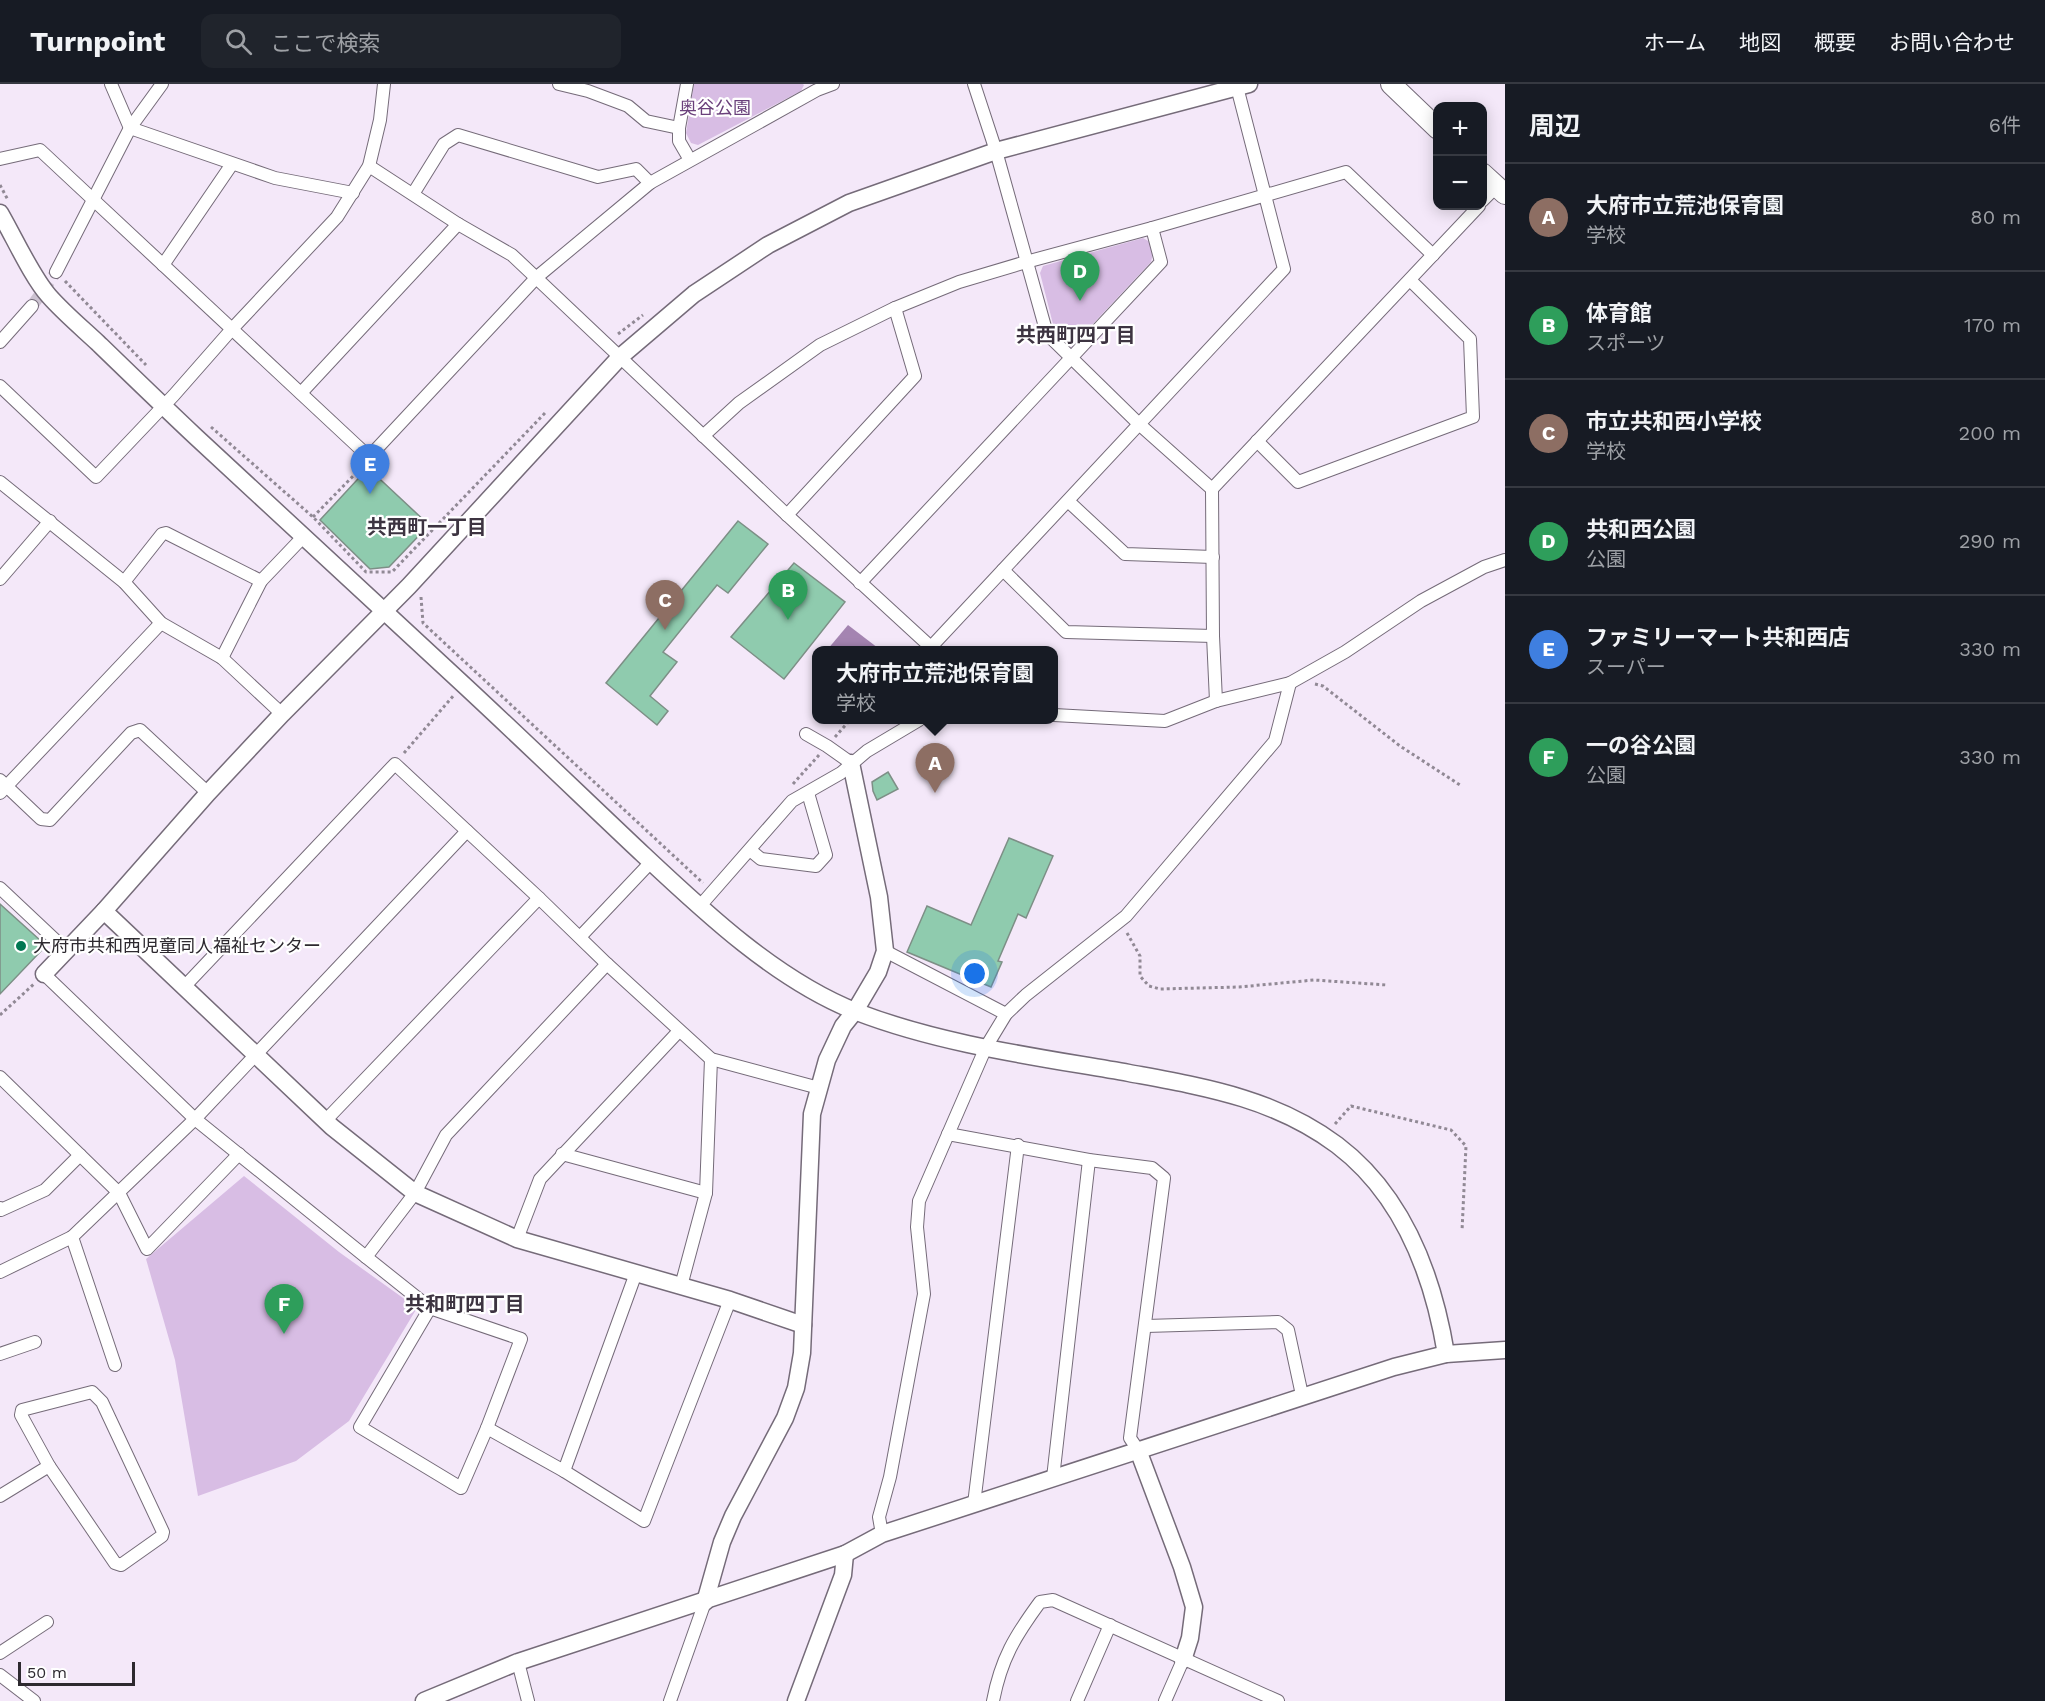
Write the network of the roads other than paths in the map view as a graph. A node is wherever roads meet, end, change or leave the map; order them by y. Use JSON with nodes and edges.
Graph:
{"nodes":[{"id":1,"x":111,"y":84,"type":"edge"},
{"id":2,"x":162,"y":84,"type":"edge"},
{"id":3,"x":384,"y":84,"type":"edge"},
{"id":4,"x":558,"y":84,"type":"edge"},
{"id":5,"x":687,"y":84,"type":"edge"},
{"id":6,"x":833,"y":84,"type":"edge"},
{"id":7,"x":974,"y":84,"type":"edge"},
{"id":8,"x":1391,"y":84,"type":"edge"},
{"id":9,"x":1243,"y":85,"type":"edge"},
{"id":10,"x":590,"y":87,"type":"edge"},
{"id":11,"x":815,"y":87,"type":"edge"},
{"id":12,"x":1433,"y":125,"type":"edge"},
{"id":13,"x":130,"y":128,"type":"junction"},
{"id":14,"x":679,"y":128,"type":"junction"},
{"id":15,"x":996,"y":151,"type":"junction"},
{"id":16,"x":0,"y":159,"type":"edge"},
{"id":17,"x":690,"y":160,"type":"junction"},
{"id":18,"x":232,"y":164,"type":"junction"},
{"id":19,"x":369,"y":166,"type":"junction"},
{"id":20,"x":650,"y":183,"type":"junction"},
{"id":21,"x":353,"y":193,"type":"junction"},
{"id":22,"x":413,"y":194,"type":"junction"},
{"id":23,"x":1265,"y":196,"type":"junction"},
{"id":24,"x":95,"y":199,"type":"junction"},
{"id":25,"x":5,"y":208,"type":"edge"},
{"id":26,"x":1475,"y":210,"type":"edge"},
{"id":27,"x":458,"y":224,"type":"junction"},
{"id":28,"x":1152,"y":228,"type":"junction"},
{"id":29,"x":1433,"y":255,"type":"junction"},
{"id":30,"x":1026,"y":262,"type":"junction"},
{"id":31,"x":163,"y":265,"type":"junction"},
{"id":32,"x":56,"y":272,"type":"tunnel mouth"},
{"id":33,"x":537,"y":278,"type":"junction"},
{"id":34,"x":1410,"y":280,"type":"junction"},
{"id":35,"x":32,"y":306,"type":"tunnel mouth"},
{"id":36,"x":895,"y":308,"type":"junction"},
{"id":37,"x":232,"y":329,"type":"junction"},
{"id":38,"x":0,"y":342,"type":"edge"},
{"id":39,"x":620,"y":357,"type":"junction"},
{"id":40,"x":1071,"y":359,"type":"junction"},
{"id":41,"x":0,"y":386,"type":"edge"},
{"id":42,"x":301,"y":393,"type":"junction"},
{"id":43,"x":163,"y":406,"type":"junction"},
{"id":44,"x":1139,"y":424,"type":"junction"},
{"id":45,"x":704,"y":436,"type":"junction"},
{"id":46,"x":1257,"y":441,"type":"junction"},
{"id":47,"x":0,"y":482,"type":"edge"},
{"id":48,"x":1212,"y":489,"type":"junction"},
{"id":49,"x":1068,"y":501,"type":"junction"},
{"id":50,"x":787,"y":515,"type":"junction"},
{"id":51,"x":50,"y":521,"type":"junction"},
{"id":52,"x":303,"y":537,"type":"junction"},
{"id":53,"x":1213,"y":556,"type":"junction"},
{"id":54,"x":1505,"y":560,"type":"edge"},
{"id":55,"x":1003,"y":570,"type":"junction"},
{"id":56,"x":0,"y":579,"type":"edge"},
{"id":57,"x":261,"y":581,"type":"junction"},
{"id":58,"x":124,"y":582,"type":"junction"},
{"id":59,"x":860,"y":583,"type":"junction"},
{"id":60,"x":383,"y":612,"type":"junction"},
{"id":61,"x":161,"y":622,"type":"junction"},
{"id":62,"x":1213,"y":636,"type":"junction"},
{"id":63,"x":929,"y":646,"type":"edge"},
{"id":64,"x":935,"y":646,"type":"edge"},
{"id":65,"x":222,"y":658,"type":"junction"},
{"id":66,"x":1290,"y":683,"type":"junction"},
{"id":67,"x":1216,"y":701,"type":"junction"},
{"id":68,"x":282,"y":714,"type":"junction"},
{"id":69,"x":1058,"y":715,"type":"edge"},
{"id":70,"x":914,"y":724,"type":"edge"},
{"id":71,"x":806,"y":735,"type":"dead end"},
{"id":72,"x":851,"y":763,"type":"junction"},
{"id":73,"x":2,"y":787,"type":"edge"},
{"id":74,"x":208,"y":793,"type":"junction"},
{"id":75,"x":808,"y":793,"type":"junction"},
{"id":76,"x":467,"y":831,"type":"junction"},
{"id":77,"x":750,"y":850,"type":"junction"},
{"id":78,"x":651,"y":862,"type":"junction"},
{"id":79,"x":0,"y":888,"type":"edge"},
{"id":80,"x":539,"y":898,"type":"junction"},
{"id":81,"x":700,"y":906,"type":"junction"},
{"id":82,"x":104,"y":911,"type":"junction"},
{"id":83,"x":580,"y":937,"type":"junction"},
{"id":84,"x":67,"y":951,"type":"junction"},
{"id":85,"x":885,"y":951,"type":"junction"},
{"id":86,"x":607,"y":964,"type":"junction"},
{"id":87,"x":44,"y":974,"type":"joint"},
{"id":88,"x":184,"y":987,"type":"junction"},
{"id":89,"x":855,"y":1011,"type":"junction"},
{"id":90,"x":1006,"y":1014,"type":"junction"},
{"id":91,"x":679,"y":1031,"type":"junction"},
{"id":92,"x":986,"y":1047,"type":"junction"},
{"id":93,"x":256,"y":1056,"type":"junction"},
{"id":94,"x":711,"y":1059,"type":"junction"},
{"id":95,"x":2,"y":1083,"type":"edge"},
{"id":96,"x":819,"y":1088,"type":"junction"},
{"id":97,"x":195,"y":1119,"type":"junction"},
{"id":98,"x":325,"y":1121,"type":"junction"},
{"id":99,"x":948,"y":1134,"type":"junction"},
{"id":100,"x":1018,"y":1146,"type":"junction"},
{"id":101,"x":239,"y":1154,"type":"junction"},
{"id":102,"x":562,"y":1154,"type":"junction"},
{"id":103,"x":80,"y":1155,"type":"junction"},
{"id":104,"x":1089,"y":1160,"type":"junction"},
{"id":105,"x":118,"y":1193,"type":"junction"},
{"id":106,"x":415,"y":1193,"type":"junction"},
{"id":107,"x":706,"y":1193,"type":"junction"},
{"id":108,"x":0,"y":1208,"type":"edge"},
{"id":109,"x":72,"y":1237,"type":"junction"},
{"id":110,"x":518,"y":1239,"type":"junction"},
{"id":111,"x":366,"y":1257,"type":"junction"},
{"id":112,"x":0,"y":1272,"type":"edge"},
{"id":113,"x":636,"y":1273,"type":"junction"},
{"id":114,"x":681,"y":1286,"type":"junction"},
{"id":115,"x":730,"y":1300,"type":"junction"},
{"id":116,"x":430,"y":1308,"type":"junction"},
{"id":117,"x":803,"y":1325,"type":"junction"},
{"id":118,"x":1146,"y":1326,"type":"junction"},
{"id":119,"x":35,"y":1342,"type":"dead end"},
{"id":120,"x":1505,"y":1350,"type":"edge"},
{"id":121,"x":0,"y":1354,"type":"edge"},
{"id":122,"x":1446,"y":1354,"type":"junction"},
{"id":123,"x":115,"y":1365,"type":"dead end"},
{"id":124,"x":1302,"y":1395,"type":"junction"},
{"id":125,"x":487,"y":1428,"type":"junction"},
{"id":126,"x":1138,"y":1450,"type":"junction"},
{"id":127,"x":49,"y":1466,"type":"junction"},
{"id":128,"x":564,"y":1471,"type":"junction"},
{"id":129,"x":1053,"y":1478,"type":"junction"},
{"id":130,"x":0,"y":1496,"type":"edge"},
{"id":131,"x":974,"y":1504,"type":"junction"},
{"id":132,"x":882,"y":1534,"type":"junction"},
{"id":133,"x":845,"y":1554,"type":"junction"},
{"id":134,"x":705,"y":1602,"type":"junction"},
{"id":135,"x":47,"y":1622,"type":"dead end"},
{"id":136,"x":1110,"y":1625,"type":"junction"},
{"id":137,"x":0,"y":1653,"type":"edge"},
{"id":138,"x":1183,"y":1660,"type":"junction"},
{"id":139,"x":518,"y":1662,"type":"junction"},
{"id":140,"x":0,"y":1675,"type":"edge"},
{"id":141,"x":1259,"y":1698,"type":"edge"},
{"id":142,"x":34,"y":1701,"type":"edge"},
{"id":143,"x":424,"y":1701,"type":"edge"},
{"id":144,"x":528,"y":1701,"type":"edge"},
{"id":145,"x":670,"y":1701,"type":"edge"},
{"id":146,"x":796,"y":1701,"type":"edge"},
{"id":147,"x":993,"y":1701,"type":"edge"},
{"id":148,"x":1077,"y":1701,"type":"edge"},
{"id":149,"x":1166,"y":1701,"type":"edge"},
{"id":150,"x":1278,"y":1701,"type":"edge"}],
"edges":[{"from":1,"to":13,"type":"street"},
{"from":2,"to":13,"type":"street"},
{"from":3,"to":19,"type":"street"},
{"from":4,"to":10,"type":"street"},
{"from":5,"to":14,"type":"street"},
{"from":6,"to":11,"type":"street"},
{"from":7,"to":15,"type":"street"},
{"from":8,"to":12,"type":"main road"},
{"from":9,"to":15,"type":"street"},
{"from":9,"to":23,"type":"street"},
{"from":10,"to":14,"type":"street"},
{"from":11,"to":17,"type":"street"},
{"from":13,"to":18,"type":"street"},
{"from":13,"to":24,"type":"street"},
{"from":14,"to":17,"type":"street"},
{"from":15,"to":30,"type":"street"},
{"from":15,"to":39,"type":"street"},
{"from":16,"to":24,"type":"street"},
{"from":17,"to":20,"type":"street"},
{"from":18,"to":21,"type":"street"},
{"from":18,"to":31,"type":"street"},
{"from":19,"to":21,"type":"street"},
{"from":19,"to":22,"type":"street"},
{"from":20,"to":22,"type":"street"},
{"from":20,"to":33,"type":"street"},
{"from":21,"to":37,"type":"street"},
{"from":22,"to":27,"type":"street"},
{"from":23,"to":28,"type":"street"},
{"from":23,"to":29,"type":"street"},
{"from":23,"to":44,"type":"street"},
{"from":24,"to":31,"type":"street"},
{"from":24,"to":32,"type":"street"},
{"from":25,"to":43,"type":"street"},
{"from":26,"to":29,"type":"street"},
{"from":27,"to":33,"type":"street"},
{"from":27,"to":42,"type":"street"},
{"from":28,"to":30,"type":"street"},
{"from":28,"to":40,"type":"street"},
{"from":29,"to":34,"type":"street"},
{"from":30,"to":36,"type":"street"},
{"from":30,"to":40,"type":"street"},
{"from":31,"to":37,"type":"street"},
{"from":33,"to":39,"type":"street"},
{"from":33,"to":42,"type":"street"},
{"from":34,"to":46,"type":"street"},
{"from":34,"to":46,"type":"street"},
{"from":35,"to":38,"type":"street"},
{"from":36,"to":45,"type":"street"},
{"from":36,"to":50,"type":"street"},
{"from":37,"to":42,"type":"street"},
{"from":37,"to":43,"type":"street"},
{"from":39,"to":45,"type":"street"},
{"from":39,"to":60,"type":"street"},
{"from":40,"to":44,"type":"street"},
{"from":40,"to":59,"type":"street"},
{"from":41,"to":43,"type":"street"},
{"from":43,"to":52,"type":"street"},
{"from":44,"to":48,"type":"street"},
{"from":44,"to":49,"type":"street"},
{"from":45,"to":50,"type":"street"},
{"from":46,"to":48,"type":"street"},
{"from":47,"to":51,"type":"street"},
{"from":48,"to":53,"type":"street"},
{"from":49,"to":53,"type":"street"},
{"from":49,"to":55,"type":"street"},
{"from":50,"to":59,"type":"street"},
{"from":51,"to":56,"type":"street"},
{"from":51,"to":58,"type":"street"},
{"from":52,"to":57,"type":"street"},
{"from":52,"to":60,"type":"street"},
{"from":53,"to":62,"type":"street"},
{"from":54,"to":66,"type":"street"},
{"from":55,"to":62,"type":"street"},
{"from":55,"to":64,"type":"street"},
{"from":57,"to":58,"type":"street"},
{"from":57,"to":65,"type":"street"},
{"from":58,"to":61,"type":"street"},
{"from":59,"to":63,"type":"street"},
{"from":60,"to":68,"type":"street"},
{"from":60,"to":78,"type":"street"},
{"from":61,"to":65,"type":"street"},
{"from":61,"to":73,"type":"street"},
{"from":62,"to":67,"type":"street"},
{"from":65,"to":68,"type":"street"},
{"from":66,"to":67,"type":"street"},
{"from":66,"to":90,"type":"street"},
{"from":67,"to":69,"type":"street"},
{"from":68,"to":74,"type":"street"},
{"from":70,"to":72,"type":"street"},
{"from":71,"to":72,"type":"street"},
{"from":72,"to":75,"type":"street"},
{"from":72,"to":85,"type":"street"},
{"from":73,"to":74,"type":"street"},
{"from":74,"to":82,"type":"street"},
{"from":75,"to":77,"type":"street"},
{"from":75,"to":77,"type":"street"},
{"from":76,"to":80,"type":"street"},
{"from":76,"to":88,"type":"street"},
{"from":76,"to":93,"type":"street"},
{"from":77,"to":81,"type":"street"},
{"from":78,"to":81,"type":"street"},
{"from":78,"to":83,"type":"street"},
{"from":79,"to":84,"type":"street"},
{"from":80,"to":83,"type":"street"},
{"from":80,"to":98,"type":"street"},
{"from":81,"to":89,"type":"street"},
{"from":82,"to":84,"type":"street"},
{"from":82,"to":88,"type":"street"},
{"from":83,"to":86,"type":"street"},
{"from":84,"to":87,"type":"street"},
{"from":85,"to":89,"type":"street"},
{"from":85,"to":90,"type":"street"},
{"from":86,"to":91,"type":"street"},
{"from":86,"to":106,"type":"street"},
{"from":87,"to":97,"type":"street"},
{"from":88,"to":93,"type":"street"},
{"from":89,"to":92,"type":"street"},
{"from":89,"to":96,"type":"street"},
{"from":90,"to":92,"type":"street"},
{"from":91,"to":94,"type":"street"},
{"from":91,"to":102,"type":"street"},
{"from":92,"to":99,"type":"street"},
{"from":92,"to":122,"type":"street"},
{"from":93,"to":97,"type":"street"},
{"from":93,"to":98,"type":"street"},
{"from":94,"to":96,"type":"street"},
{"from":94,"to":107,"type":"street"},
{"from":95,"to":103,"type":"street"},
{"from":96,"to":117,"type":"street"},
{"from":97,"to":101,"type":"street"},
{"from":97,"to":105,"type":"street"},
{"from":98,"to":106,"type":"street"},
{"from":99,"to":100,"type":"street"},
{"from":99,"to":132,"type":"street"},
{"from":100,"to":104,"type":"street"},
{"from":100,"to":131,"type":"street"},
{"from":101,"to":105,"type":"street"},
{"from":101,"to":111,"type":"street"},
{"from":102,"to":107,"type":"street"},
{"from":102,"to":110,"type":"street"},
{"from":103,"to":105,"type":"street"},
{"from":103,"to":108,"type":"street"},
{"from":104,"to":118,"type":"street"},
{"from":104,"to":129,"type":"street"},
{"from":105,"to":109,"type":"street"},
{"from":106,"to":110,"type":"street"},
{"from":106,"to":111,"type":"street"},
{"from":107,"to":114,"type":"street"},
{"from":109,"to":112,"type":"street"},
{"from":109,"to":123,"type":"street"},
{"from":110,"to":113,"type":"street"},
{"from":111,"to":116,"type":"street"},
{"from":113,"to":114,"type":"street"},
{"from":113,"to":128,"type":"street"},
{"from":114,"to":115,"type":"street"},
{"from":115,"to":117,"type":"street"},
{"from":115,"to":128,"type":"street"},
{"from":116,"to":125,"type":"street"},
{"from":116,"to":125,"type":"street"},
{"from":117,"to":134,"type":"street"},
{"from":118,"to":124,"type":"street"},
{"from":118,"to":126,"type":"street"},
{"from":119,"to":121,"type":"street"},
{"from":120,"to":122,"type":"street"},
{"from":122,"to":124,"type":"street"},
{"from":124,"to":126,"type":"street"},
{"from":125,"to":128,"type":"street"},
{"from":126,"to":129,"type":"street"},
{"from":126,"to":138,"type":"street"},
{"from":127,"to":127,"type":"street"},
{"from":127,"to":130,"type":"street"},
{"from":129,"to":131,"type":"street"},
{"from":131,"to":132,"type":"street"},
{"from":132,"to":133,"type":"street"},
{"from":133,"to":134,"type":"street"},
{"from":133,"to":146,"type":"street"},
{"from":134,"to":139,"type":"street"},
{"from":134,"to":145,"type":"street"},
{"from":135,"to":137,"type":"street"},
{"from":136,"to":138,"type":"street"},
{"from":136,"to":147,"type":"street"},
{"from":136,"to":148,"type":"street"},
{"from":138,"to":141,"type":"street"},
{"from":138,"to":149,"type":"street"},
{"from":139,"to":143,"type":"street"},
{"from":139,"to":144,"type":"street"},
{"from":140,"to":142,"type":"street"},
{"from":141,"to":150,"type":"street"}]}
